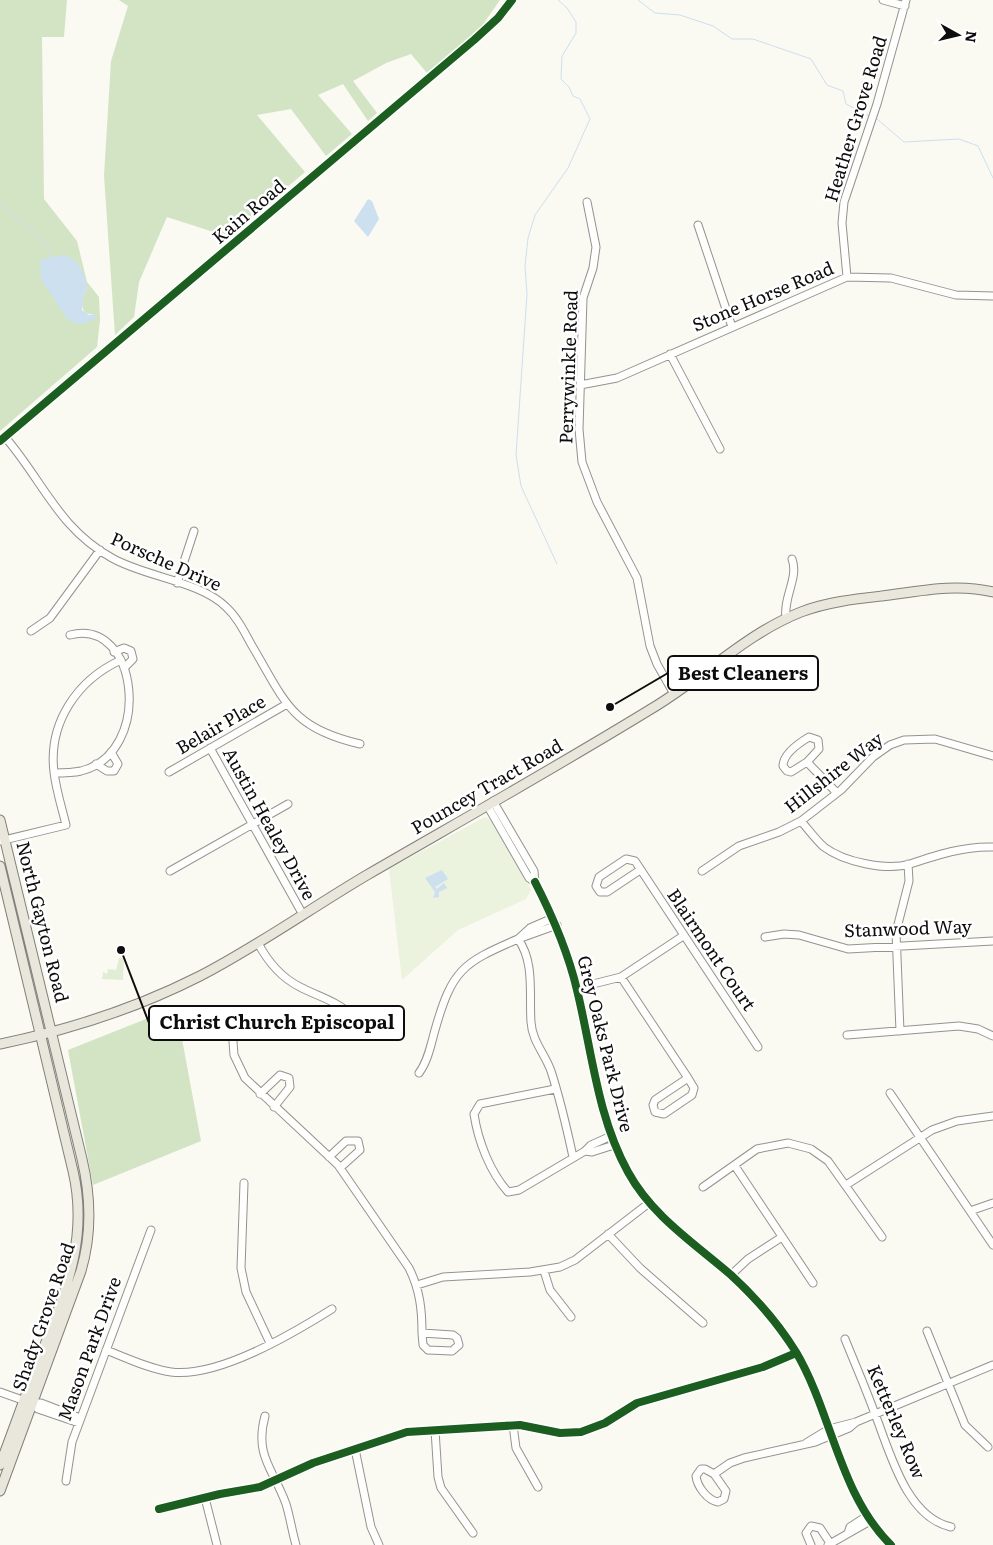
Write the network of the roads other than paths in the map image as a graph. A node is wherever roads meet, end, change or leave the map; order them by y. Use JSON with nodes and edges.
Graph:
{"nodes":[{"id":1,"x":512,"y":0,"type":"edge"},
{"id":2,"x":883,"y":0,"type":"edge"},
{"id":3,"x":906,"y":3,"type":"edge"},
{"id":4,"x":587,"y":202,"type":"dead end"},
{"id":5,"x":698,"y":225,"type":"dead end"},
{"id":6,"x":847,"y":277,"type":"junction"},
{"id":7,"x":993,"y":296,"type":"edge"},
{"id":8,"x":732,"y":327,"type":"junction"},
{"id":9,"x":670,"y":354,"type":"junction"},
{"id":10,"x":580,"y":385,"type":"junction"},
{"id":11,"x":3,"y":439,"type":"edge"},
{"id":12,"x":720,"y":449,"type":"dead end"},
{"id":13,"x":194,"y":531,"type":"dead end"},
{"id":14,"x":100,"y":550,"type":"junction"},
{"id":15,"x":792,"y":559,"type":"dead end"},
{"id":16,"x":177,"y":583,"type":"junction"},
{"id":17,"x":993,"y":592,"type":"edge"},
{"id":18,"x":786,"y":619,"type":"junction"},
{"id":19,"x":31,"y":631,"type":"dead end"},
{"id":20,"x":70,"y":635,"type":"dead end"},
{"id":21,"x":114,"y":652,"type":"junction"},
{"id":22,"x":122,"y":664,"type":"junction"},
{"id":23,"x":674,"y":694,"type":"junction"},
{"id":24,"x":287,"y":704,"type":"junction"},
{"id":25,"x":360,"y":744,"type":"dead end"},
{"id":26,"x":210,"y":748,"type":"junction"},
{"id":27,"x":111,"y":752,"type":"junction"},
{"id":28,"x":993,"y":756,"type":"edge"},
{"id":29,"x":808,"y":762,"type":"junction"},
{"id":30,"x":96,"y":764,"type":"junction"},
{"id":31,"x":169,"y":772,"type":"dead end"},
{"id":32,"x":54,"y":773,"type":"junction"},
{"id":33,"x":837,"y":793,"type":"junction"},
{"id":34,"x":490,"y":803,"type":"junction"},
{"id":35,"x":288,"y":804,"type":"dead end"},
{"id":36,"x":0,"y":820,"type":"edge"},
{"id":37,"x":801,"y":821,"type":"junction"},
{"id":38,"x":254,"y":823,"type":"junction"},
{"id":39,"x":2,"y":840,"type":"edge"},
{"id":40,"x":993,"y":847,"type":"edge"},
{"id":41,"x":908,"y":864,"type":"junction"},
{"id":42,"x":0,"y":866,"type":"edge"},
{"id":43,"x":640,"y":870,"type":"junction"},
{"id":44,"x":170,"y":871,"type":"dead end"},
{"id":45,"x":702,"y":871,"type":"dead end"},
{"id":46,"x":302,"y":913,"type":"junction"},
{"id":47,"x":553,"y":918,"type":"junction"},
{"id":48,"x":556,"y":925,"type":"junction"},
{"id":49,"x":683,"y":936,"type":"junction"},
{"id":50,"x":765,"y":937,"type":"dead end"},
{"id":51,"x":518,"y":939,"type":"junction"},
{"id":52,"x":993,"y":941,"type":"edge"},
{"id":53,"x":258,"y":943,"type":"junction"},
{"id":54,"x":897,"y":947,"type":"junction"},
{"id":55,"x":621,"y":977,"type":"junction"},
{"id":56,"x":577,"y":988,"type":"junction"},
{"id":57,"x":353,"y":1017,"type":"dead end"},
{"id":58,"x":232,"y":1028,"type":"dead end"},
{"id":59,"x":900,"y":1031,"type":"junction"},
{"id":60,"x":52,"y":1032,"type":"junction"},
{"id":61,"x":41,"y":1035,"type":"junction"},
{"id":62,"x":847,"y":1035,"type":"dead end"},
{"id":63,"x":993,"y":1036,"type":"edge"},
{"id":64,"x":0,"y":1044,"type":"edge"},
{"id":65,"x":758,"y":1047,"type":"dead end"},
{"id":66,"x":419,"y":1073,"type":"dead end"},
{"id":67,"x":688,"y":1078,"type":"junction"},
{"id":68,"x":555,"y":1089,"type":"junction"},
{"id":69,"x":890,"y":1093,"type":"dead end"},
{"id":70,"x":260,"y":1094,"type":"junction"},
{"id":71,"x":274,"y":1107,"type":"junction"},
{"id":72,"x":993,"y":1116,"type":"edge"},
{"id":73,"x":611,"y":1136,"type":"junction"},
{"id":74,"x":919,"y":1137,"type":"junction"},
{"id":75,"x":614,"y":1145,"type":"junction"},
{"id":76,"x":585,"y":1151,"type":"junction"},
{"id":77,"x":329,"y":1157,"type":"junction"},
{"id":78,"x":573,"y":1157,"type":"junction"},
{"id":79,"x":735,"y":1166,"type":"junction"},
{"id":80,"x":340,"y":1168,"type":"junction"},
{"id":81,"x":244,"y":1183,"type":"dead end"},
{"id":82,"x":846,"y":1185,"type":"junction"},
{"id":83,"x":703,"y":1187,"type":"dead end"},
{"id":84,"x":649,"y":1202,"type":"junction"},
{"id":85,"x":993,"y":1203,"type":"edge"},
{"id":86,"x":970,"y":1211,"type":"junction"},
{"id":87,"x":151,"y":1230,"type":"dead end"},
{"id":88,"x":608,"y":1234,"type":"junction"},
{"id":89,"x":882,"y":1236,"type":"dead end"},
{"id":90,"x":782,"y":1237,"type":"junction"},
{"id":91,"x":993,"y":1246,"type":"edge"},
{"id":92,"x":544,"y":1271,"type":"junction"},
{"id":93,"x":731,"y":1275,"type":"junction"},
{"id":94,"x":813,"y":1284,"type":"dead end"},
{"id":95,"x":417,"y":1285,"type":"junction"},
{"id":96,"x":332,"y":1309,"type":"dead end"},
{"id":97,"x":571,"y":1317,"type":"dead end"},
{"id":98,"x":703,"y":1322,"type":"dead end"},
{"id":99,"x":926,"y":1331,"type":"dead end"},
{"id":100,"x":422,"y":1333,"type":"junction"},
{"id":101,"x":845,"y":1339,"type":"dead end"},
{"id":102,"x":270,"y":1343,"type":"junction"},
{"id":103,"x":106,"y":1350,"type":"junction"},
{"id":104,"x":796,"y":1353,"type":"junction"},
{"id":105,"x":993,"y":1366,"type":"edge"},
{"id":106,"x":948,"y":1382,"type":"junction"},
{"id":107,"x":0,"y":1392,"type":"edge"},
{"id":108,"x":28,"y":1402,"type":"junction"},
{"id":109,"x":876,"y":1415,"type":"junction"},
{"id":110,"x":265,"y":1416,"type":"dead end"},
{"id":111,"x":80,"y":1420,"type":"junction"},
{"id":112,"x":513,"y":1425,"type":"junction"},
{"id":113,"x":435,"y":1430,"type":"junction"},
{"id":114,"x":830,"y":1432,"type":"junction"},
{"id":115,"x":988,"y":1447,"type":"dead end"},
{"id":116,"x":355,"y":1449,"type":"junction"},
{"id":117,"x":0,"y":1465,"type":"edge"},
{"id":118,"x":714,"y":1474,"type":"junction"},
{"id":119,"x":66,"y":1481,"type":"dead end"},
{"id":120,"x":275,"y":1482,"type":"junction"},
{"id":121,"x":538,"y":1487,"type":"dead end"},
{"id":122,"x":0,"y":1491,"type":"edge"},
{"id":123,"x":205,"y":1498,"type":"junction"},
{"id":124,"x":159,"y":1509,"type":"dead end"},
{"id":125,"x":869,"y":1519,"type":"junction"},
{"id":126,"x":951,"y":1527,"type":"dead end"},
{"id":127,"x":473,"y":1533,"type":"dead end"},
{"id":128,"x":829,"y":1544,"type":"edge"},
{"id":129,"x":217,"y":1545,"type":"edge"},
{"id":130,"x":296,"y":1545,"type":"edge"},
{"id":131,"x":379,"y":1545,"type":"edge"},
{"id":132,"x":811,"y":1545,"type":"edge"},
{"id":133,"x":891,"y":1545,"type":"edge"}],
"edges":[{"from":1,"to":11,"type":"street","name":"Kain Road"},
{"from":2,"to":3,"type":"street"},
{"from":3,"to":6,"type":"street","name":"Heather Grove Road"},
{"from":4,"to":10,"type":"street","name":"Perrywinkle Road"},
{"from":5,"to":8,"type":"street"},
{"from":6,"to":7,"type":"street","name":"Stone Horse Road"},
{"from":6,"to":8,"type":"street","name":"Stone Horse Road"},
{"from":8,"to":9,"type":"street","name":"Stone Horse Road"},
{"from":9,"to":10,"type":"street","name":"Stone Horse Road"},
{"from":9,"to":12,"type":"street"},
{"from":10,"to":23,"type":"street","name":"Perrywinkle Road"},
{"from":11,"to":14,"type":"street","name":"Porsche Drive"},
{"from":13,"to":16,"type":"street"},
{"from":14,"to":16,"type":"street","name":"Porsche Drive"},
{"from":14,"to":19,"type":"street"},
{"from":15,"to":18,"type":"street"},
{"from":16,"to":24,"type":"street","name":"Porsche Drive"},
{"from":17,"to":18,"type":"main road","name":"Pouncey Tract Road"},
{"from":18,"to":23,"type":"main road","name":"Pouncey Tract Road"},
{"from":20,"to":21,"type":"street"},
{"from":21,"to":22,"type":"street"},
{"from":21,"to":22,"type":"street"},
{"from":22,"to":27,"type":"street"},
{"from":22,"to":32,"type":"street"},
{"from":23,"to":34,"type":"main road","name":"Pouncey Tract Road"},
{"from":24,"to":25,"type":"street","name":"Porsche Drive"},
{"from":24,"to":26,"type":"street","name":"Belair Place"},
{"from":26,"to":31,"type":"street","name":"Belair Place"},
{"from":26,"to":38,"type":"street","name":"Austin Healey Drive"},
{"from":27,"to":30,"type":"street"},
{"from":27,"to":30,"type":"street"},
{"from":28,"to":33,"type":"street","name":"Hillshire Way"},
{"from":29,"to":29,"type":"street"},
{"from":29,"to":33,"type":"street"},
{"from":30,"to":32,"type":"street"},
{"from":32,"to":39,"type":"street"},
{"from":33,"to":37,"type":"street","name":"Hillshire Way"},
{"from":34,"to":46,"type":"main road","name":"Pouncey Tract Road"},
{"from":34,"to":47,"type":"street","name":"Grey Oaks Park Drive"},
{"from":35,"to":38,"type":"street"},
{"from":36,"to":39,"type":"main road","name":"North Gayton Road"},
{"from":37,"to":41,"type":"street"},
{"from":37,"to":45,"type":"street","name":"Hillshire Way"},
{"from":38,"to":44,"type":"street"},
{"from":38,"to":46,"type":"street","name":"Austin Healey Drive"},
{"from":39,"to":60,"type":"main road","name":"North Gayton Road"},
{"from":40,"to":41,"type":"street"},
{"from":41,"to":54,"type":"street"},
{"from":42,"to":61,"type":"main road","name":"North Gayton Road"},
{"from":43,"to":43,"type":"street"},
{"from":43,"to":49,"type":"street","name":"Blairmont Court"},
{"from":46,"to":53,"type":"main road","name":"Pouncey Tract Road"},
{"from":47,"to":48,"type":"street","name":"Grey Oaks Park Drive"},
{"from":47,"to":51,"type":"street"},
{"from":48,"to":51,"type":"street"},
{"from":48,"to":56,"type":"street","name":"Grey Oaks Park Drive"},
{"from":49,"to":55,"type":"street"},
{"from":49,"to":65,"type":"street","name":"Blairmont Court"},
{"from":50,"to":54,"type":"street","name":"Stanwood Way"},
{"from":51,"to":66,"type":"street"},
{"from":51,"to":68,"type":"street"},
{"from":52,"to":54,"type":"street","name":"Stanwood Way"},
{"from":53,"to":57,"type":"street"},
{"from":53,"to":60,"type":"main road","name":"Pouncey Tract Road"},
{"from":54,"to":59,"type":"street"},
{"from":55,"to":56,"type":"street"},
{"from":55,"to":67,"type":"street"},
{"from":56,"to":73,"type":"street","name":"Grey Oaks Park Drive"},
{"from":58,"to":70,"type":"street"},
{"from":59,"to":62,"type":"street"},
{"from":59,"to":63,"type":"street"},
{"from":60,"to":61,"type":"main road","name":"Pouncey Tract Road"},
{"from":60,"to":108,"type":"main road","name":"Shady Grove Road"},
{"from":61,"to":64,"type":"main road","name":"Pouncey Tract Road"},
{"from":61,"to":108,"type":"main road","name":"Shady Grove Road"},
{"from":67,"to":67,"type":"street"},
{"from":68,"to":78,"type":"street"},
{"from":68,"to":78,"type":"street"},
{"from":69,"to":74,"type":"street"},
{"from":70,"to":71,"type":"street"},
{"from":70,"to":71,"type":"street"},
{"from":71,"to":77,"type":"street"},
{"from":72,"to":74,"type":"street"},
{"from":73,"to":75,"type":"street","name":"Grey Oaks Park Drive"},
{"from":73,"to":76,"type":"street"},
{"from":74,"to":82,"type":"street"},
{"from":74,"to":86,"type":"street"},
{"from":75,"to":76,"type":"street"},
{"from":75,"to":84,"type":"street","name":"Grey Oaks Park Drive"},
{"from":76,"to":78,"type":"street"},
{"from":77,"to":80,"type":"street"},
{"from":77,"to":80,"type":"street"},
{"from":79,"to":82,"type":"street"},
{"from":79,"to":83,"type":"street"},
{"from":79,"to":90,"type":"street"},
{"from":80,"to":95,"type":"street"},
{"from":81,"to":102,"type":"street"},
{"from":82,"to":89,"type":"street"},
{"from":84,"to":88,"type":"street"},
{"from":84,"to":93,"type":"street","name":"Grey Oaks Park Drive"},
{"from":85,"to":86,"type":"street"},
{"from":86,"to":91,"type":"street"},
{"from":87,"to":103,"type":"street","name":"Mason Park Drive"},
{"from":88,"to":92,"type":"street"},
{"from":88,"to":98,"type":"street"},
{"from":90,"to":93,"type":"street"},
{"from":90,"to":94,"type":"street"},
{"from":92,"to":95,"type":"street"},
{"from":92,"to":97,"type":"street"},
{"from":93,"to":104,"type":"street","name":"Grey Oaks Park Drive"},
{"from":95,"to":100,"type":"street"},
{"from":96,"to":102,"type":"street"},
{"from":99,"to":106,"type":"street"},
{"from":100,"to":100,"type":"street"},
{"from":101,"to":109,"type":"street","name":"Ketterley Row"},
{"from":102,"to":103,"type":"street"},
{"from":103,"to":111,"type":"street","name":"Mason Park Drive"},
{"from":104,"to":112,"type":"street"},
{"from":104,"to":114,"type":"street","name":"Grey Oaks Park Drive"},
{"from":105,"to":106,"type":"street"},
{"from":106,"to":109,"type":"street"},
{"from":106,"to":115,"type":"street"},
{"from":107,"to":108,"type":"street"},
{"from":108,"to":111,"type":"street"},
{"from":108,"to":117,"type":"main road","name":"Shady Grove Road"},
{"from":108,"to":122,"type":"main road","name":"Shady Grove Road"},
{"from":109,"to":114,"type":"street"},
{"from":109,"to":126,"type":"street","name":"Ketterley Row"},
{"from":110,"to":120,"type":"street"},
{"from":111,"to":119,"type":"street","name":"Mason Park Drive"},
{"from":112,"to":113,"type":"street"},
{"from":112,"to":121,"type":"street"},
{"from":113,"to":116,"type":"street"},
{"from":113,"to":127,"type":"street"},
{"from":114,"to":118,"type":"street"},
{"from":114,"to":125,"type":"street","name":"Grey Oaks Park Drive"},
{"from":116,"to":120,"type":"street"},
{"from":116,"to":131,"type":"street"},
{"from":118,"to":118,"type":"street"},
{"from":120,"to":123,"type":"street"},
{"from":120,"to":130,"type":"street"},
{"from":123,"to":124,"type":"street"},
{"from":123,"to":129,"type":"street"},
{"from":125,"to":128,"type":"street"},
{"from":125,"to":133,"type":"street","name":"Grey Oaks Park Drive"},
{"from":128,"to":132,"type":"street"}]}
